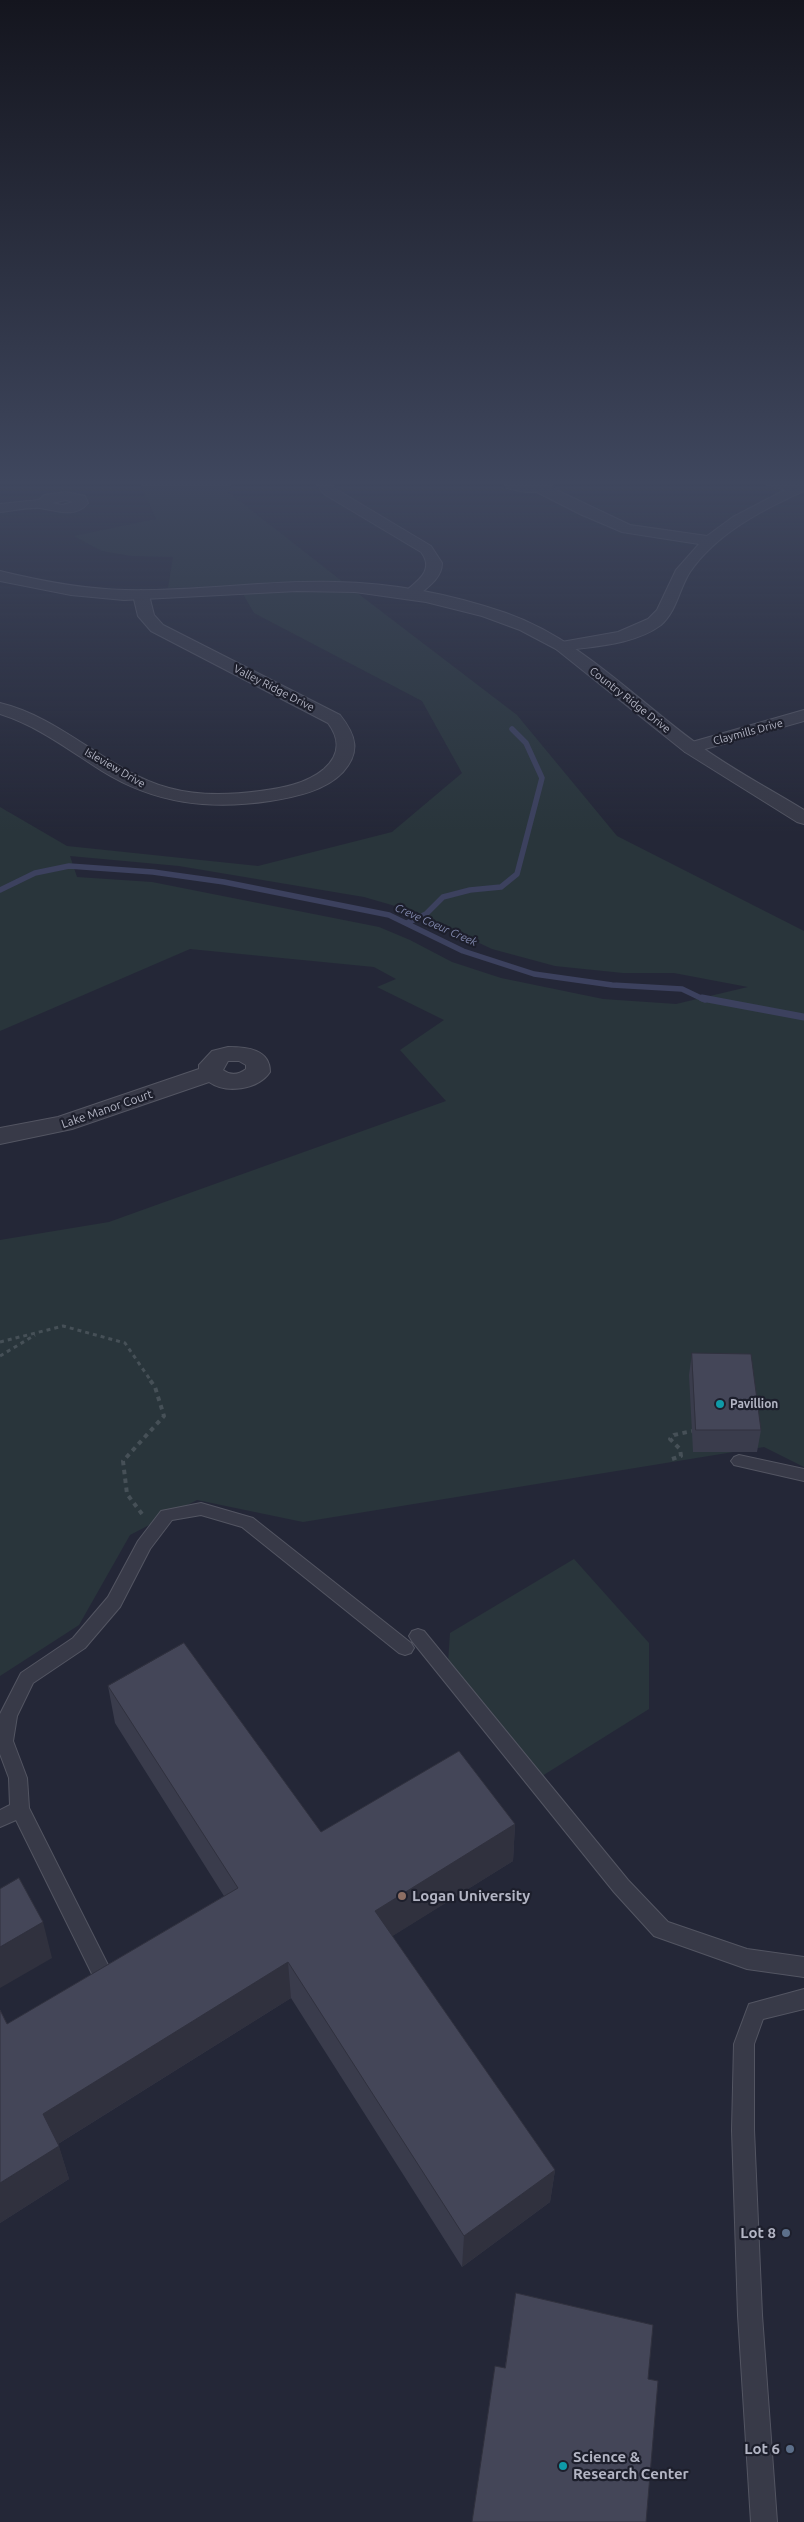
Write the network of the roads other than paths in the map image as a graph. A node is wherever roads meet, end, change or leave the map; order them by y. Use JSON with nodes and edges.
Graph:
{"nodes":[{"id":1,"x":142,"y":597,"type":"edge"},
{"id":2,"x":424,"y":597,"type":"edge"},
{"id":3,"x":671,"y":597,"type":"edge"},
{"id":4,"x":562,"y":646,"type":"junction"},
{"id":5,"x":0,"y":708,"type":"edge"},
{"id":6,"x":804,"y":715,"type":"edge"},
{"id":7,"x":691,"y":748,"type":"junction"},
{"id":8,"x":298,"y":789,"type":"joint"},
{"id":9,"x":804,"y":818,"type":"edge"},
{"id":10,"x":212,"y":1073,"type":"dead end"},
{"id":11,"x":0,"y":1136,"type":"edge"},
{"id":12,"x":739,"y":1461,"type":"dead end"},
{"id":13,"x":804,"y":1475,"type":"edge"},
{"id":14,"x":20,"y":1809,"type":"junction"},
{"id":15,"x":0,"y":1820,"type":"edge"},
{"id":16,"x":804,"y":1966,"type":"edge"},
{"id":17,"x":106,"y":1981,"type":"edge"},
{"id":18,"x":804,"y":1998,"type":"edge"},
{"id":19,"x":764,"y":2522,"type":"edge"}],
"edges":[{"from":1,"to":8,"type":"street","name":"Valley Ridge Drive"},
{"from":2,"to":4,"type":"street","name":"Country Ridge Drive"},
{"from":3,"to":4,"type":"street"},
{"from":4,"to":7,"type":"street","name":"Country Ridge Drive"},
{"from":5,"to":8,"type":"street","name":"Isleview Drive"},
{"from":6,"to":7,"type":"street","name":"Claymills Drive"},
{"from":7,"to":9,"type":"street","name":"Country Ridge Drive"},
{"from":10,"to":11,"type":"street","name":"Lake Manor Court"},
{"from":12,"to":13,"type":"lane"},
{"from":14,"to":15,"type":"lane"},
{"from":14,"to":16,"type":"lane"},
{"from":14,"to":17,"type":"lane"},
{"from":18,"to":19,"type":"lane"}]}
